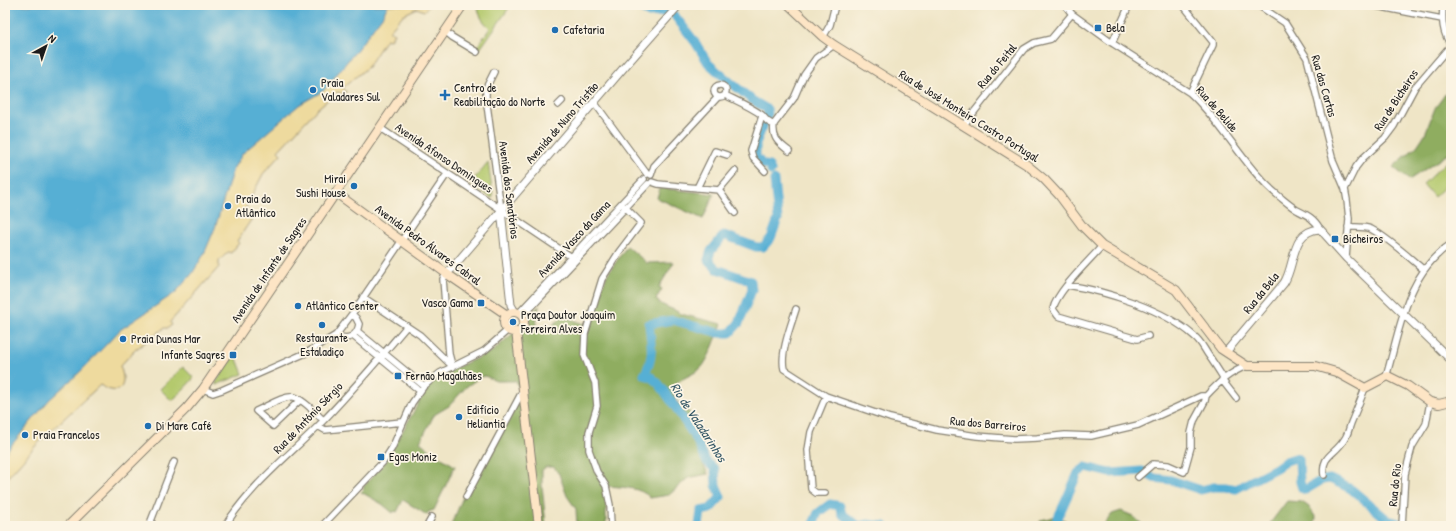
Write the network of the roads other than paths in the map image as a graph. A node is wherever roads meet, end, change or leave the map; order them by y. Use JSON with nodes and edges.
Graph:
{"nodes":[{"id":1,"x":463,"y":5,"type":"edge"},
{"id":2,"x":679,"y":5,"type":"edge"},
{"id":3,"x":789,"y":5,"type":"edge"},
{"id":4,"x":835,"y":5,"type":"edge"},
{"id":5,"x":1065,"y":5,"type":"edge"},
{"id":6,"x":1129,"y":5,"type":"edge"},
{"id":7,"x":1182,"y":5,"type":"edge"},
{"id":8,"x":1259,"y":5,"type":"edge"},
{"id":9,"x":1371,"y":5,"type":"edge"},
{"id":10,"x":1443,"y":5,"type":"edge"},
{"id":11,"x":1072,"y":14,"type":"junction"},
{"id":12,"x":1442,"y":19,"type":"junction"},
{"id":13,"x":448,"y":32,"type":"junction"},
{"id":14,"x":823,"y":37,"type":"junction"},
{"id":15,"x":1112,"y":43,"type":"junction"},
{"id":16,"x":834,"y":45,"type":"junction"},
{"id":17,"x":1451,"y":45,"type":"edge"},
{"id":18,"x":477,"y":52,"type":"dead end"},
{"id":19,"x":494,"y":72,"type":"dead end"},
{"id":20,"x":1190,"y":93,"type":"junction"},
{"id":21,"x":725,"y":95,"type":"junction"},
{"id":22,"x":718,"y":97,"type":"junction"},
{"id":23,"x":594,"y":102,"type":"junction"},
{"id":24,"x":763,"y":117,"type":"junction"},
{"id":25,"x":772,"y":124,"type":"junction"},
{"id":26,"x":963,"y":126,"type":"junction"},
{"id":27,"x":380,"y":128,"type":"junction"},
{"id":28,"x":789,"y":151,"type":"dead end"},
{"id":29,"x":727,"y":155,"type":"dead end"},
{"id":30,"x":735,"y":171,"type":"dead end"},
{"id":31,"x":765,"y":171,"type":"dead end"},
{"id":32,"x":446,"y":174,"type":"junction"},
{"id":33,"x":647,"y":176,"type":"junction"},
{"id":34,"x":650,"y":183,"type":"junction"},
{"id":35,"x":697,"y":188,"type":"junction"},
{"id":36,"x":1345,"y":189,"type":"junction"},
{"id":37,"x":719,"y":190,"type":"junction"},
{"id":38,"x":336,"y":193,"type":"junction"},
{"id":39,"x":624,"y":205,"type":"junction"},
{"id":40,"x":501,"y":210,"type":"junction"},
{"id":41,"x":735,"y":213,"type":"dead end"},
{"id":42,"x":1348,"y":227,"type":"junction"},
{"id":43,"x":1320,"y":228,"type":"junction"},
{"id":44,"x":401,"y":241,"type":"junction"},
{"id":45,"x":1451,"y":244,"type":"edge"},
{"id":46,"x":1102,"y":246,"type":"junction"},
{"id":47,"x":1346,"y":258,"type":"junction"},
{"id":48,"x":574,"y":259,"type":"junction"},
{"id":49,"x":1424,"y":270,"type":"junction"},
{"id":50,"x":447,"y":274,"type":"junction"},
{"id":51,"x":1067,"y":285,"type":"junction"},
{"id":52,"x":363,"y":297,"type":"junction"},
{"id":53,"x":796,"y":309,"type":"dead end"},
{"id":54,"x":352,"y":314,"type":"junction"},
{"id":55,"x":519,"y":314,"type":"junction"},
{"id":56,"x":1402,"y":314,"type":"junction"},
{"id":57,"x":507,"y":315,"type":"junction"},
{"id":58,"x":407,"y":326,"type":"junction"},
{"id":59,"x":512,"y":330,"type":"junction"},
{"id":60,"x":357,"y":331,"type":"junction"},
{"id":61,"x":336,"y":335,"type":"junction"},
{"id":62,"x":353,"y":336,"type":"junction"},
{"id":63,"x":1148,"y":336,"type":"dead end"},
{"id":64,"x":1226,"y":352,"type":"junction"},
{"id":65,"x":384,"y":353,"type":"junction"},
{"id":66,"x":379,"y":358,"type":"junction"},
{"id":67,"x":1451,"y":360,"type":"edge"},
{"id":68,"x":1247,"y":366,"type":"junction"},
{"id":69,"x":453,"y":367,"type":"junction"},
{"id":70,"x":1386,"y":377,"type":"junction"},
{"id":71,"x":1223,"y":379,"type":"junction"},
{"id":72,"x":424,"y":386,"type":"junction"},
{"id":73,"x":1365,"y":388,"type":"junction"},
{"id":74,"x":203,"y":389,"type":"junction"},
{"id":75,"x":523,"y":390,"type":"junction"},
{"id":76,"x":420,"y":391,"type":"junction"},
{"id":77,"x":826,"y":396,"type":"junction"},
{"id":78,"x":1206,"y":396,"type":"junction"},
{"id":79,"x":1236,"y":398,"type":"dead end"},
{"id":80,"x":300,"y":400,"type":"junction"},
{"id":81,"x":1451,"y":401,"type":"edge"},
{"id":82,"x":1430,"y":402,"type":"junction"},
{"id":83,"x":323,"y":420,"type":"junction"},
{"id":84,"x":402,"y":422,"type":"junction"},
{"id":85,"x":318,"y":426,"type":"junction"},
{"id":86,"x":174,"y":462,"type":"dead end"},
{"id":87,"x":1142,"y":473,"type":"dead end"},
{"id":88,"x":1324,"y":476,"type":"dead end"},
{"id":89,"x":825,"y":493,"type":"dead end"},
{"id":90,"x":466,"y":497,"type":"dead end"},
{"id":91,"x":432,"y":517,"type":"dead end"},
{"id":92,"x":68,"y":526,"type":"edge"},
{"id":93,"x":149,"y":526,"type":"edge"},
{"id":94,"x":225,"y":526,"type":"edge"},
{"id":95,"x":322,"y":526,"type":"edge"},
{"id":96,"x":427,"y":526,"type":"edge"},
{"id":97,"x":539,"y":526,"type":"edge"},
{"id":98,"x":611,"y":526,"type":"edge"},
{"id":99,"x":1402,"y":526,"type":"edge"}],
"edges":[{"from":1,"to":13,"type":"main road","name":"Avenida de Infante de Sagres"},
{"from":2,"to":23,"type":"street","name":"Avenida de Nuno Tristão"},
{"from":3,"to":14,"type":"main road","name":"Rua de José Monteiro Castro Portugal"},
{"from":4,"to":14,"type":"street"},
{"from":5,"to":11,"type":"street","name":"Rua de Belide"},
{"from":6,"to":15,"type":"street"},
{"from":7,"to":20,"type":"street"},
{"from":8,"to":36,"type":"street","name":"Rua das Cartas"},
{"from":9,"to":12,"type":"street"},
{"from":10,"to":12,"type":"street"},
{"from":11,"to":15,"type":"street","name":"Rua de Belide"},
{"from":11,"to":26,"type":"street","name":"Rua do Feital"},
{"from":12,"to":17,"type":"street"},
{"from":13,"to":18,"type":"street"},
{"from":13,"to":27,"type":"main road","name":"Avenida de Infante de Sagres"},
{"from":14,"to":16,"type":"main road","name":"Rua de José Monteiro Castro Portugal"},
{"from":15,"to":20,"type":"street","name":"Rua de Belide"},
{"from":16,"to":25,"type":"street"},
{"from":16,"to":26,"type":"main road","name":"Rua de José Monteiro Castro Portugal"},
{"from":17,"to":36,"type":"street","name":"Rua de Bicheiros"},
{"from":19,"to":40,"type":"street","name":"Avenida dos Sanatórios"},
{"from":20,"to":43,"type":"street","name":"Rua de Belide"},
{"from":21,"to":22,"type":"street"},
{"from":21,"to":22,"type":"street"},
{"from":21,"to":24,"type":"street"},
{"from":22,"to":33,"type":"street","name":"Avenida Vasco da Gama"},
{"from":23,"to":33,"type":"street"},
{"from":23,"to":40,"type":"street","name":"Avenida de Nuno Tristão"},
{"from":24,"to":25,"type":"street"},
{"from":24,"to":31,"type":"street"},
{"from":25,"to":28,"type":"street"},
{"from":26,"to":46,"type":"main road","name":"Rua de José Monteiro Castro Portugal"},
{"from":27,"to":32,"type":"street","name":"Avenida Afonso Domingues"},
{"from":27,"to":38,"type":"main road","name":"Avenida de Infante de Sagres"},
{"from":29,"to":35,"type":"street"},
{"from":30,"to":37,"type":"street"},
{"from":32,"to":40,"type":"street","name":"Avenida Afonso Domingues"},
{"from":32,"to":44,"type":"street"},
{"from":33,"to":34,"type":"street"},
{"from":33,"to":34,"type":"street"},
{"from":33,"to":39,"type":"street","name":"Avenida Vasco da Gama"},
{"from":34,"to":35,"type":"street"},
{"from":34,"to":39,"type":"street","name":"Avenida Vasco da Gama"},
{"from":35,"to":37,"type":"street"},
{"from":36,"to":42,"type":"street"},
{"from":37,"to":41,"type":"street"},
{"from":38,"to":44,"type":"main road","name":"Avenida Pedro Álvares Cabral"},
{"from":38,"to":74,"type":"main road","name":"Avenida de Infante de Sagres"},
{"from":39,"to":48,"type":"street","name":"Avenida Vasco da Gama"},
{"from":39,"to":98,"type":"street"},
{"from":40,"to":48,"type":"street","name":"Avenida Afonso Domingues"},
{"from":40,"to":50,"type":"street","name":"Avenida de Nuno Tristão"},
{"from":40,"to":55,"type":"street","name":"Avenida dos Sanatórios"},
{"from":42,"to":47,"type":"street"},
{"from":42,"to":49,"type":"street"},
{"from":43,"to":47,"type":"street"},
{"from":43,"to":64,"type":"street","name":"Rua da Bela"},
{"from":44,"to":50,"type":"main road","name":"Avenida Pedro Álvares Cabral"},
{"from":44,"to":52,"type":"street"},
{"from":45,"to":49,"type":"street"},
{"from":46,"to":51,"type":"street"},
{"from":46,"to":64,"type":"main road","name":"Rua de José Monteiro Castro Portugal"},
{"from":47,"to":56,"type":"street"},
{"from":48,"to":55,"type":"street","name":"Avenida Vasco da Gama"},
{"from":49,"to":56,"type":"street"},
{"from":50,"to":57,"type":"main road","name":"Avenida Pedro Álvares Cabral"},
{"from":50,"to":69,"type":"street"},
{"from":51,"to":63,"type":"street"},
{"from":51,"to":71,"type":"street"},
{"from":52,"to":54,"type":"street"},
{"from":52,"to":58,"type":"street"},
{"from":53,"to":77,"type":"street","name":"Rua dos Barreiros"},
{"from":54,"to":60,"type":"street"},
{"from":54,"to":61,"type":"street"},
{"from":55,"to":57,"type":"main road"},
{"from":55,"to":59,"type":"main road"},
{"from":56,"to":67,"type":"street"},
{"from":56,"to":70,"type":"street"},
{"from":57,"to":59,"type":"main road"},
{"from":58,"to":65,"type":"street","name":"Rua de António Sérgio"},
{"from":58,"to":69,"type":"street"},
{"from":59,"to":69,"type":"street"},
{"from":59,"to":75,"type":"main road"},
{"from":60,"to":62,"type":"street"},
{"from":60,"to":65,"type":"street"},
{"from":61,"to":62,"type":"street"},
{"from":61,"to":74,"type":"street"},
{"from":62,"to":66,"type":"street"},
{"from":64,"to":68,"type":"main road","name":"Rua de José Monteiro Castro Portugal"},
{"from":65,"to":66,"type":"street","name":"Rua de António Sérgio"},
{"from":65,"to":72,"type":"street"},
{"from":66,"to":76,"type":"street"},
{"from":66,"to":83,"type":"street","name":"Rua de António Sérgio"},
{"from":68,"to":71,"type":"street","name":"Rua dos Barreiros"},
{"from":68,"to":73,"type":"main road"},
{"from":69,"to":72,"type":"street"},
{"from":70,"to":73,"type":"main road"},
{"from":70,"to":82,"type":"main road"},
{"from":71,"to":78,"type":"street","name":"Rua dos Barreiros"},
{"from":71,"to":79,"type":"street"},
{"from":72,"to":76,"type":"street"},
{"from":73,"to":88,"type":"street"},
{"from":74,"to":92,"type":"main road","name":"Avenida de Infante de Sagres"},
{"from":75,"to":90,"type":"street"},
{"from":75,"to":97,"type":"main road"},
{"from":76,"to":84,"type":"street"},
{"from":77,"to":78,"type":"street","name":"Rua dos Barreiros"},
{"from":77,"to":89,"type":"street"},
{"from":78,"to":87,"type":"street"},
{"from":80,"to":80,"type":"street"},
{"from":80,"to":83,"type":"street"},
{"from":81,"to":82,"type":"main road"},
{"from":82,"to":99,"type":"street","name":"Rua do Rio"},
{"from":83,"to":85,"type":"street","name":"Rua de António Sérgio"},
{"from":84,"to":85,"type":"street"},
{"from":84,"to":95,"type":"street"},
{"from":85,"to":94,"type":"street","name":"Rua de António Sérgio"},
{"from":86,"to":93,"type":"street"},
{"from":91,"to":96,"type":"street"}]}
